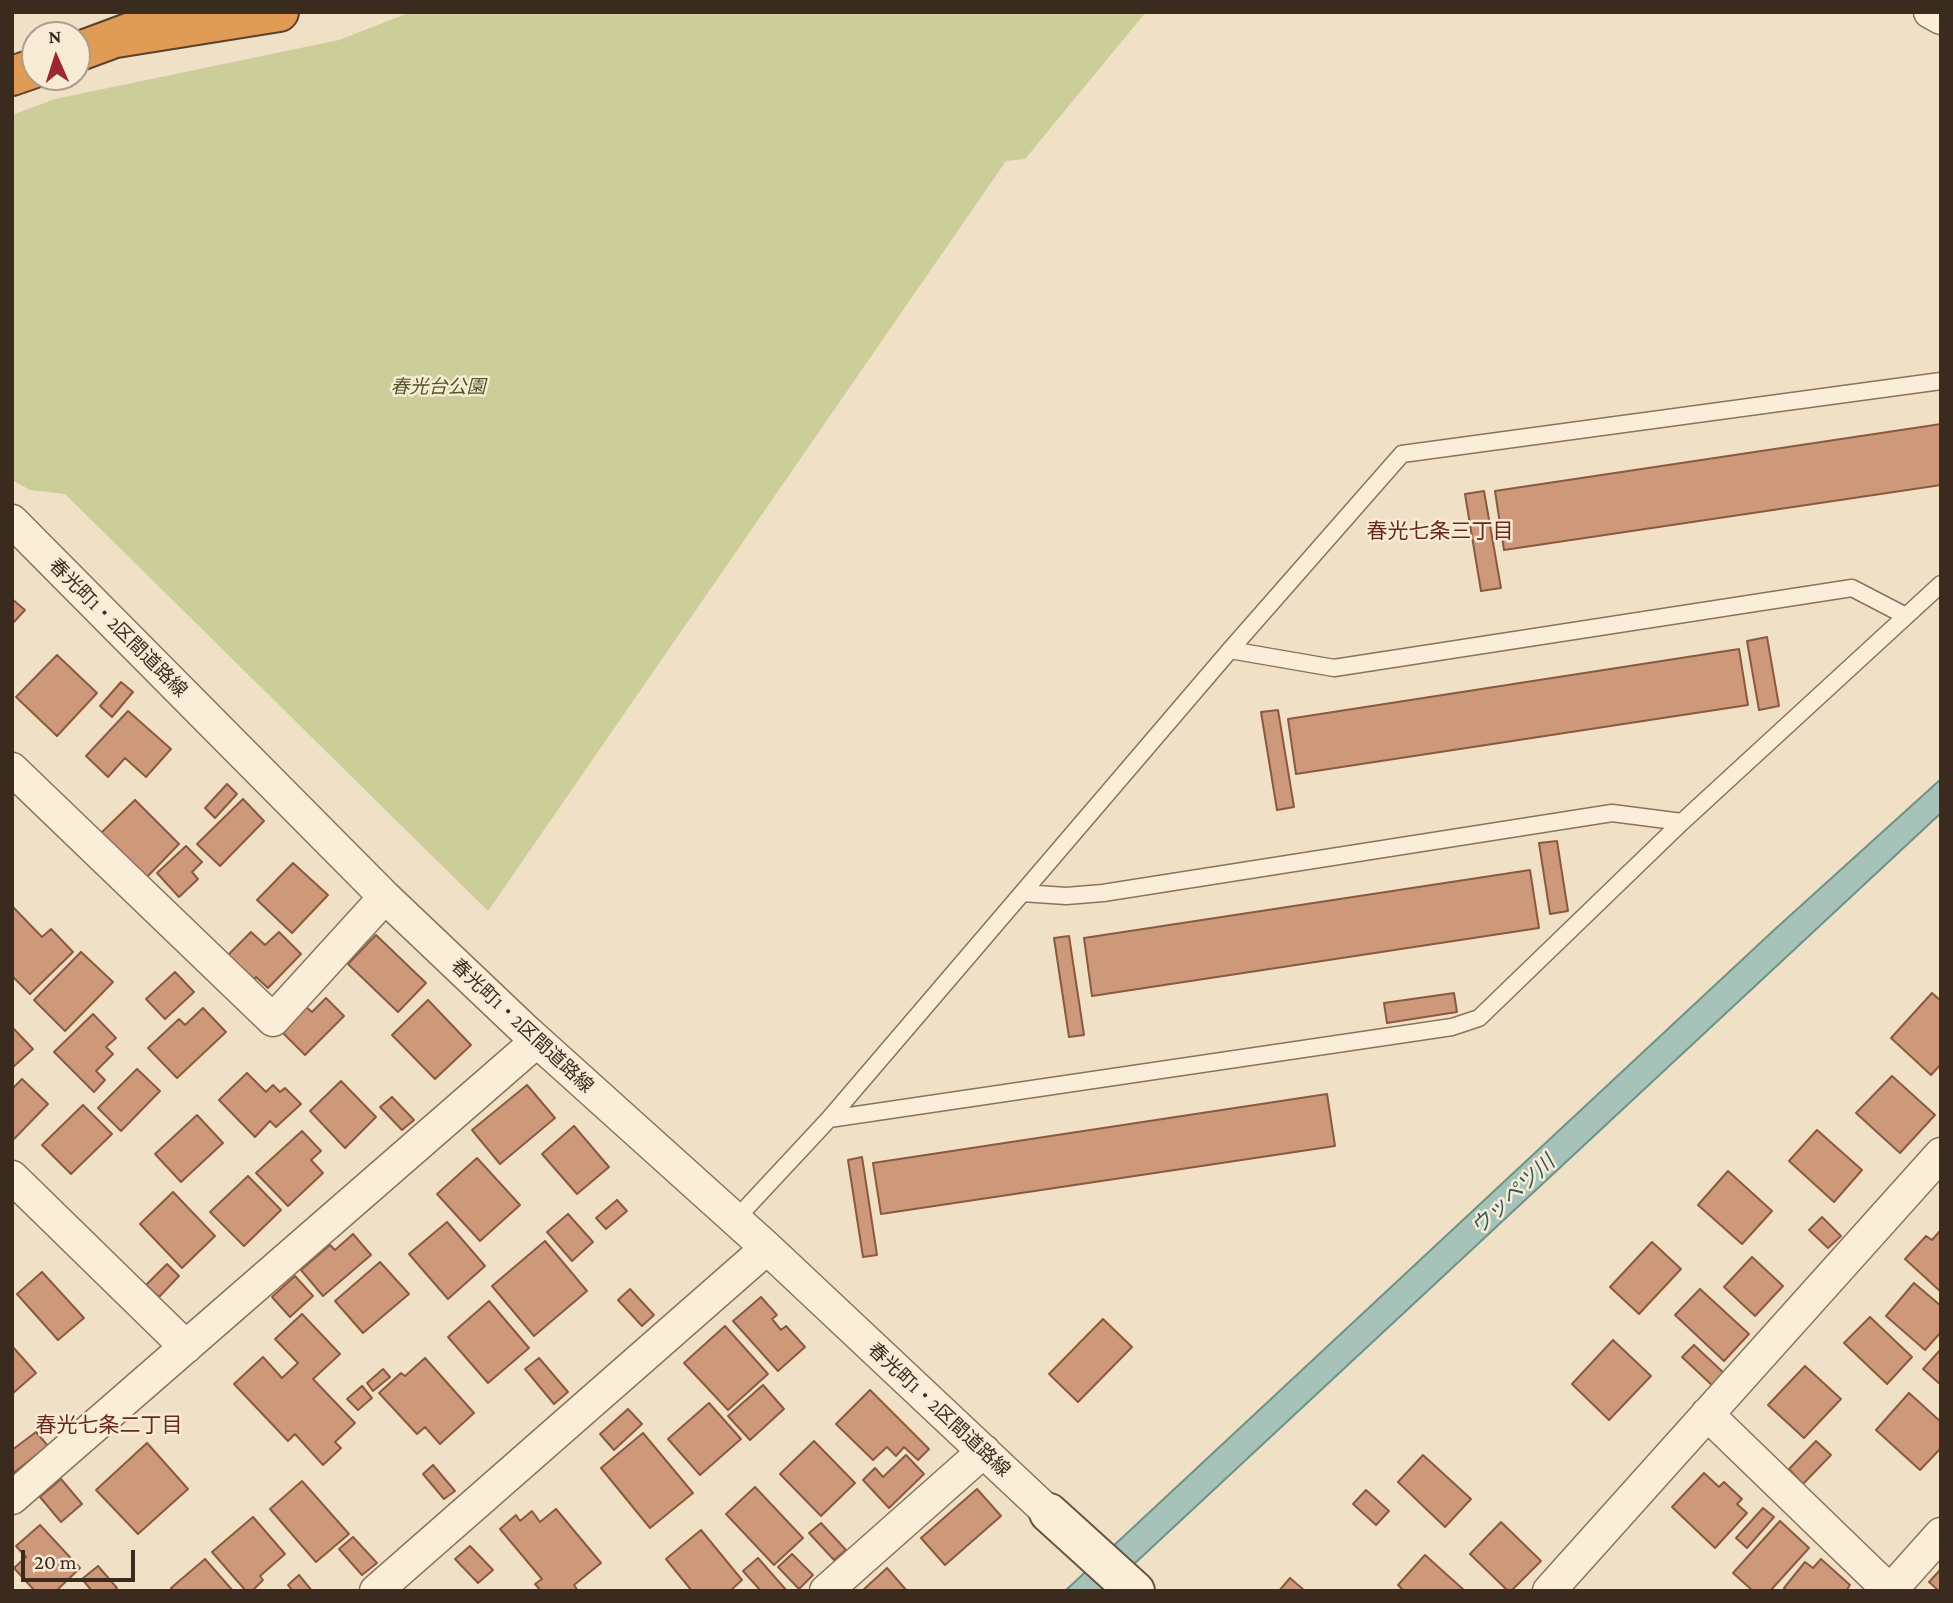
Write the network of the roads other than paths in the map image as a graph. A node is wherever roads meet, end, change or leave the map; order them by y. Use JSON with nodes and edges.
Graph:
{"nodes":[{"id":1,"x":184,"y":12,"type":"edge"},
{"id":2,"x":279,"y":12,"type":"edge"},
{"id":3,"x":1930,"y":12,"type":"edge"},
{"id":4,"x":1941,"y":18,"type":"edge"},
{"id":5,"x":116,"y":38,"type":"junction"},
{"id":6,"x":91,"y":47,"type":"edge"},
{"id":7,"x":1941,"y":381,"type":"edge"},
{"id":8,"x":12,"y":521,"type":"edge"},
{"id":9,"x":1941,"y":584,"type":"edge"},
{"id":10,"x":1906,"y":616,"type":"junction"},
{"id":11,"x":1230,"y":650,"type":"junction"},
{"id":12,"x":12,"y":769,"type":"edge"},
{"id":13,"x":1682,"y":822,"type":"junction"},
{"id":14,"x":1022,"y":892,"type":"junction"},
{"id":15,"x":385,"y":897,"type":"junction"},
{"id":16,"x":537,"y":1041,"type":"junction"},
{"id":17,"x":830,"y":1119,"type":"junction"},
{"id":18,"x":1941,"y":1154,"type":"edge"},
{"id":19,"x":12,"y":1177,"type":"edge"},
{"id":20,"x":734,"y":1221,"type":"junction"},
{"id":21,"x":767,"y":1248,"type":"junction"},
{"id":22,"x":186,"y":1347,"type":"junction"},
{"id":23,"x":1707,"y":1414,"type":"junction"},
{"id":24,"x":984,"y":1451,"type":"junction"},
{"id":25,"x":12,"y":1498,"type":"edge"},
{"id":26,"x":1049,"y":1513,"type":"joint"},
{"id":27,"x":1941,"y":1534,"type":"edge"},
{"id":28,"x":376,"y":1591,"type":"edge"},
{"id":29,"x":826,"y":1591,"type":"edge"},
{"id":30,"x":1135,"y":1591,"type":"edge"},
{"id":31,"x":1549,"y":1591,"type":"edge"}],
"edges":[{"from":1,"to":5,"type":"highway"},
{"from":2,"to":5,"type":"highway"},
{"from":3,"to":4,"type":"street"},
{"from":5,"to":6,"type":"highway"},
{"from":7,"to":11,"type":"lane"},
{"from":8,"to":15,"type":"street","name":"春光町1・2区間道路線"},
{"from":9,"to":10,"type":"lane"},
{"from":10,"to":11,"type":"lane"},
{"from":10,"to":13,"type":"lane"},
{"from":11,"to":14,"type":"lane"},
{"from":12,"to":15,"type":"street"},
{"from":13,"to":14,"type":"lane"},
{"from":13,"to":17,"type":"lane"},
{"from":14,"to":17,"type":"lane"},
{"from":15,"to":16,"type":"street","name":"春光町1・2区間道路線"},
{"from":16,"to":20,"type":"street","name":"春光町1・2区間道路線"},
{"from":16,"to":22,"type":"street"},
{"from":17,"to":20,"type":"lane"},
{"from":18,"to":23,"type":"street"},
{"from":19,"to":22,"type":"street"},
{"from":20,"to":21,"type":"street","name":"春光町1・2区間道路線"},
{"from":21,"to":24,"type":"street","name":"春光町1・2区間道路線"},
{"from":21,"to":28,"type":"street"},
{"from":22,"to":25,"type":"street"},
{"from":23,"to":27,"type":"street"},
{"from":23,"to":31,"type":"street"},
{"from":24,"to":26,"type":"street","name":"春光町1・2区間道路線"},
{"from":24,"to":29,"type":"street"},
{"from":26,"to":30,"type":"street"}]}
